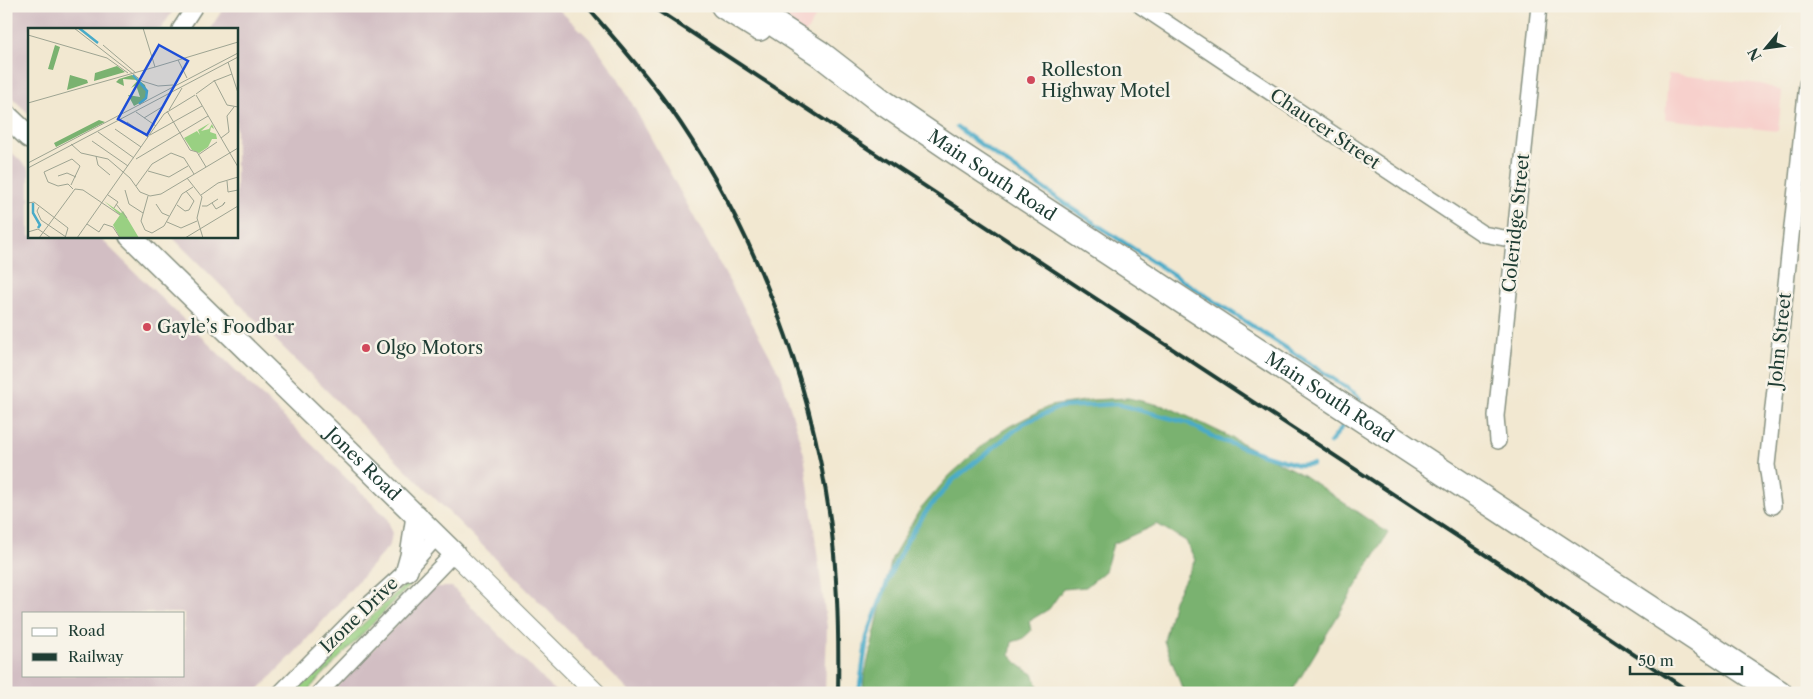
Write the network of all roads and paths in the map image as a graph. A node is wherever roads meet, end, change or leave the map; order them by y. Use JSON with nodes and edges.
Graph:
{"nodes":[{"id":1,"x":195,"y":6,"type":"edge"},
{"id":2,"x":724,"y":6,"type":"edge"},
{"id":3,"x":747,"y":6,"type":"edge"},
{"id":4,"x":1141,"y":6,"type":"edge"},
{"id":5,"x":1539,"y":6,"type":"edge"},
{"id":6,"x":181,"y":28,"type":"edge"},
{"id":7,"x":1807,"y":84,"type":"edge"},
{"id":8,"x":881,"y":101,"type":"junction"},
{"id":9,"x":6,"y":115,"type":"edge"},
{"id":10,"x":28,"y":135,"type":"edge"},
{"id":11,"x":132,"y":238,"type":"edge"},
{"id":12,"x":1515,"y":240,"type":"junction"},
{"id":13,"x":1498,"y":440,"type":"dead end"},
{"id":14,"x":1773,"y":506,"type":"dead end"},
{"id":15,"x":417,"y":516,"type":"junction"},
{"id":16,"x":437,"y":536,"type":"junction"},
{"id":17,"x":454,"y":553,"type":"junction"},
{"id":18,"x":407,"y":570,"type":"junction"},
{"id":19,"x":280,"y":693,"type":"edge"},
{"id":20,"x":319,"y":693,"type":"edge"},
{"id":21,"x":596,"y":693,"type":"edge"},
{"id":22,"x":1779,"y":693,"type":"edge"}],
"edges":[{"from":1,"to":6,"type":"street"},
{"from":2,"to":8,"type":"highway","name":"Main South Road"},
{"from":3,"to":8,"type":"highway","name":"Main South Road"},
{"from":4,"to":12,"type":"street","name":"Chaucer Street"},
{"from":5,"to":12,"type":"street","name":"Coleridge Street"},
{"from":7,"to":14,"type":"street","name":"John Street"},
{"from":8,"to":22,"type":"highway","name":"Main South Road"},
{"from":9,"to":10,"type":"main road"},
{"from":11,"to":15,"type":"main road","name":"Jones Road"},
{"from":12,"to":13,"type":"street","name":"Coleridge Street"},
{"from":15,"to":16,"type":"main road","name":"Jones Road"},
{"from":15,"to":18,"type":"main road"},
{"from":16,"to":17,"type":"main road","name":"Jones Road"},
{"from":16,"to":18,"type":"street","name":"Izone Drive"},
{"from":17,"to":20,"type":"street","name":"Izone Drive"},
{"from":17,"to":21,"type":"street","name":"Jones Road"},
{"from":18,"to":19,"type":"street","name":"Izone Drive"}]}
